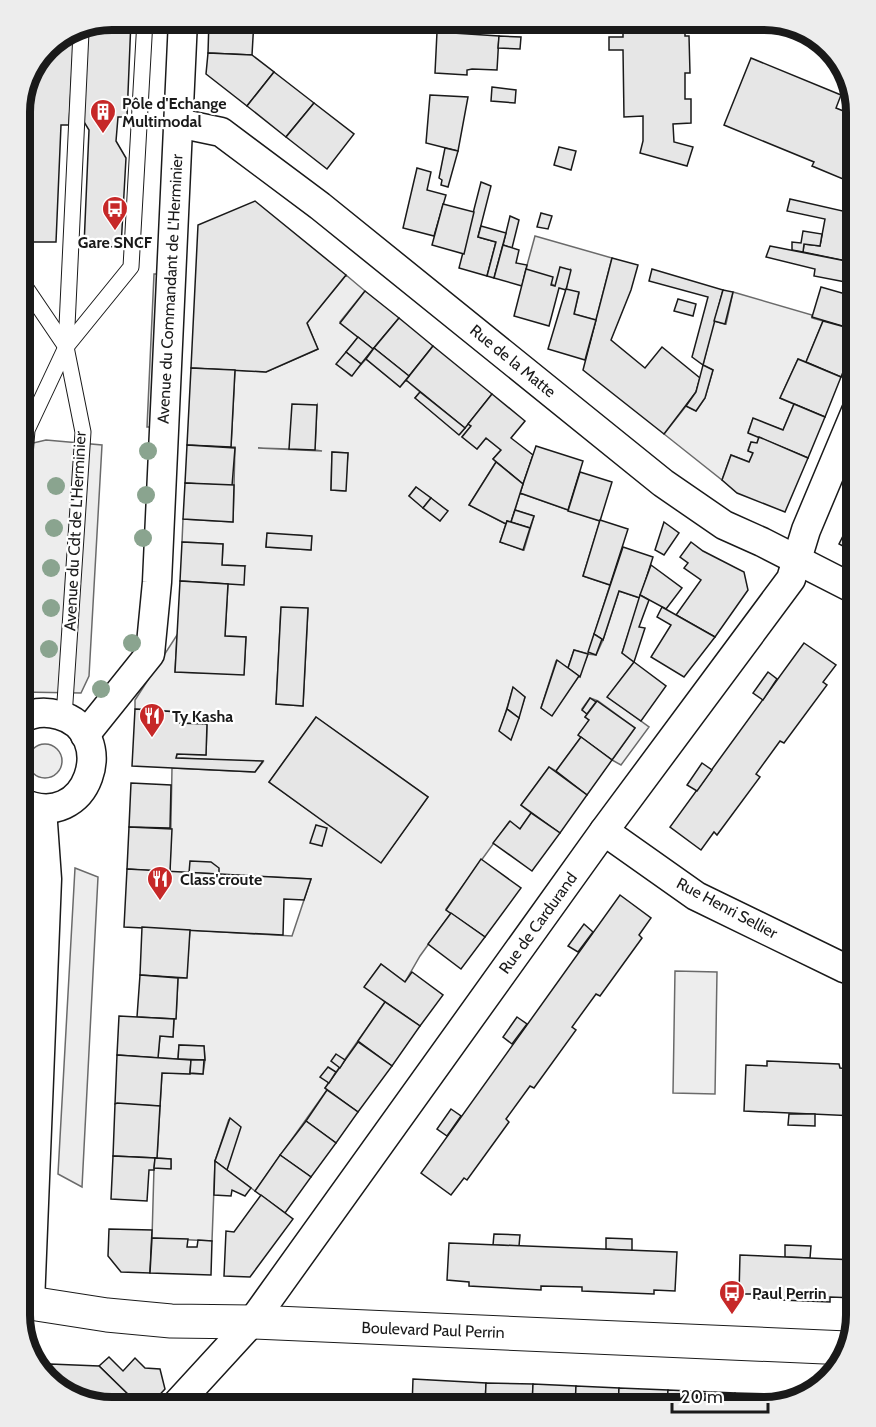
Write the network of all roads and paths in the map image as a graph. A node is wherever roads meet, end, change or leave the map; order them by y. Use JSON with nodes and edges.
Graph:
{"nodes":[{"id":1,"x":144,"y":30,"type":"edge"},
{"id":2,"x":183,"y":30,"type":"edge"},
{"id":3,"x":81,"y":36,"type":"edge"},
{"id":4,"x":178,"y":123,"type":"junction"},
{"id":5,"x":30,"y":294,"type":"edge"},
{"id":6,"x":66,"y":347,"type":"junction"},
{"id":7,"x":30,"y":424,"type":"edge"},
{"id":8,"x":846,"y":435,"type":"edge"},
{"id":9,"x":797,"y":559,"type":"junction"},
{"id":10,"x":846,"y":585,"type":"edge"},
{"id":11,"x":30,"y":716,"type":"edge"},
{"id":12,"x":64,"y":717,"type":"junction"},
{"id":13,"x":85,"y":735,"type":"junction"},
{"id":14,"x":31,"y":805,"type":"edge"},
{"id":15,"x":604,"y":831,"type":"junction"},
{"id":16,"x":846,"y":969,"type":"edge"},
{"id":17,"x":30,"y":1211,"type":"edge"},
{"id":18,"x":30,"y":1304,"type":"edge"},
{"id":19,"x":252,"y":1323,"type":"junction"},
{"id":20,"x":839,"y":1348,"type":"edge"},
{"id":21,"x":183,"y":1397,"type":"edge"}],
"edges":[{"from":1,"to":6,"type":"lane"},
{"from":2,"to":4,"type":"street","name":"Avenue du Commandant de L'Herminier"},
{"from":3,"to":6,"type":"lane"},
{"from":4,"to":9,"type":"street","name":"Rue de la Matte"},
{"from":4,"to":13,"type":"street","name":"Avenue du Commandant de L'Herminier"},
{"from":5,"to":6,"type":"lane"},
{"from":6,"to":7,"type":"lane"},
{"from":6,"to":12,"type":"lane","name":"Avenue du Cdt de L'Herminier"},
{"from":8,"to":9,"type":"street","name":"Rue de Cardurand"},
{"from":9,"to":10,"type":"street","name":"Rue de la Matte"},
{"from":9,"to":15,"type":"street","name":"Rue de Cardurand"},
{"from":11,"to":12,"type":"street"},
{"from":12,"to":13,"type":"street"},
{"from":13,"to":14,"type":"street"},
{"from":14,"to":17,"type":"street"},
{"from":15,"to":16,"type":"street","name":"Rue Henri Sellier"},
{"from":15,"to":19,"type":"street","name":"Rue de Cardurand"},
{"from":18,"to":19,"type":"street","name":"Boulevard Paul Perrin"},
{"from":19,"to":20,"type":"street","name":"Boulevard Paul Perrin"},
{"from":19,"to":21,"type":"street","name":"Rue de Cardurand"}]}
